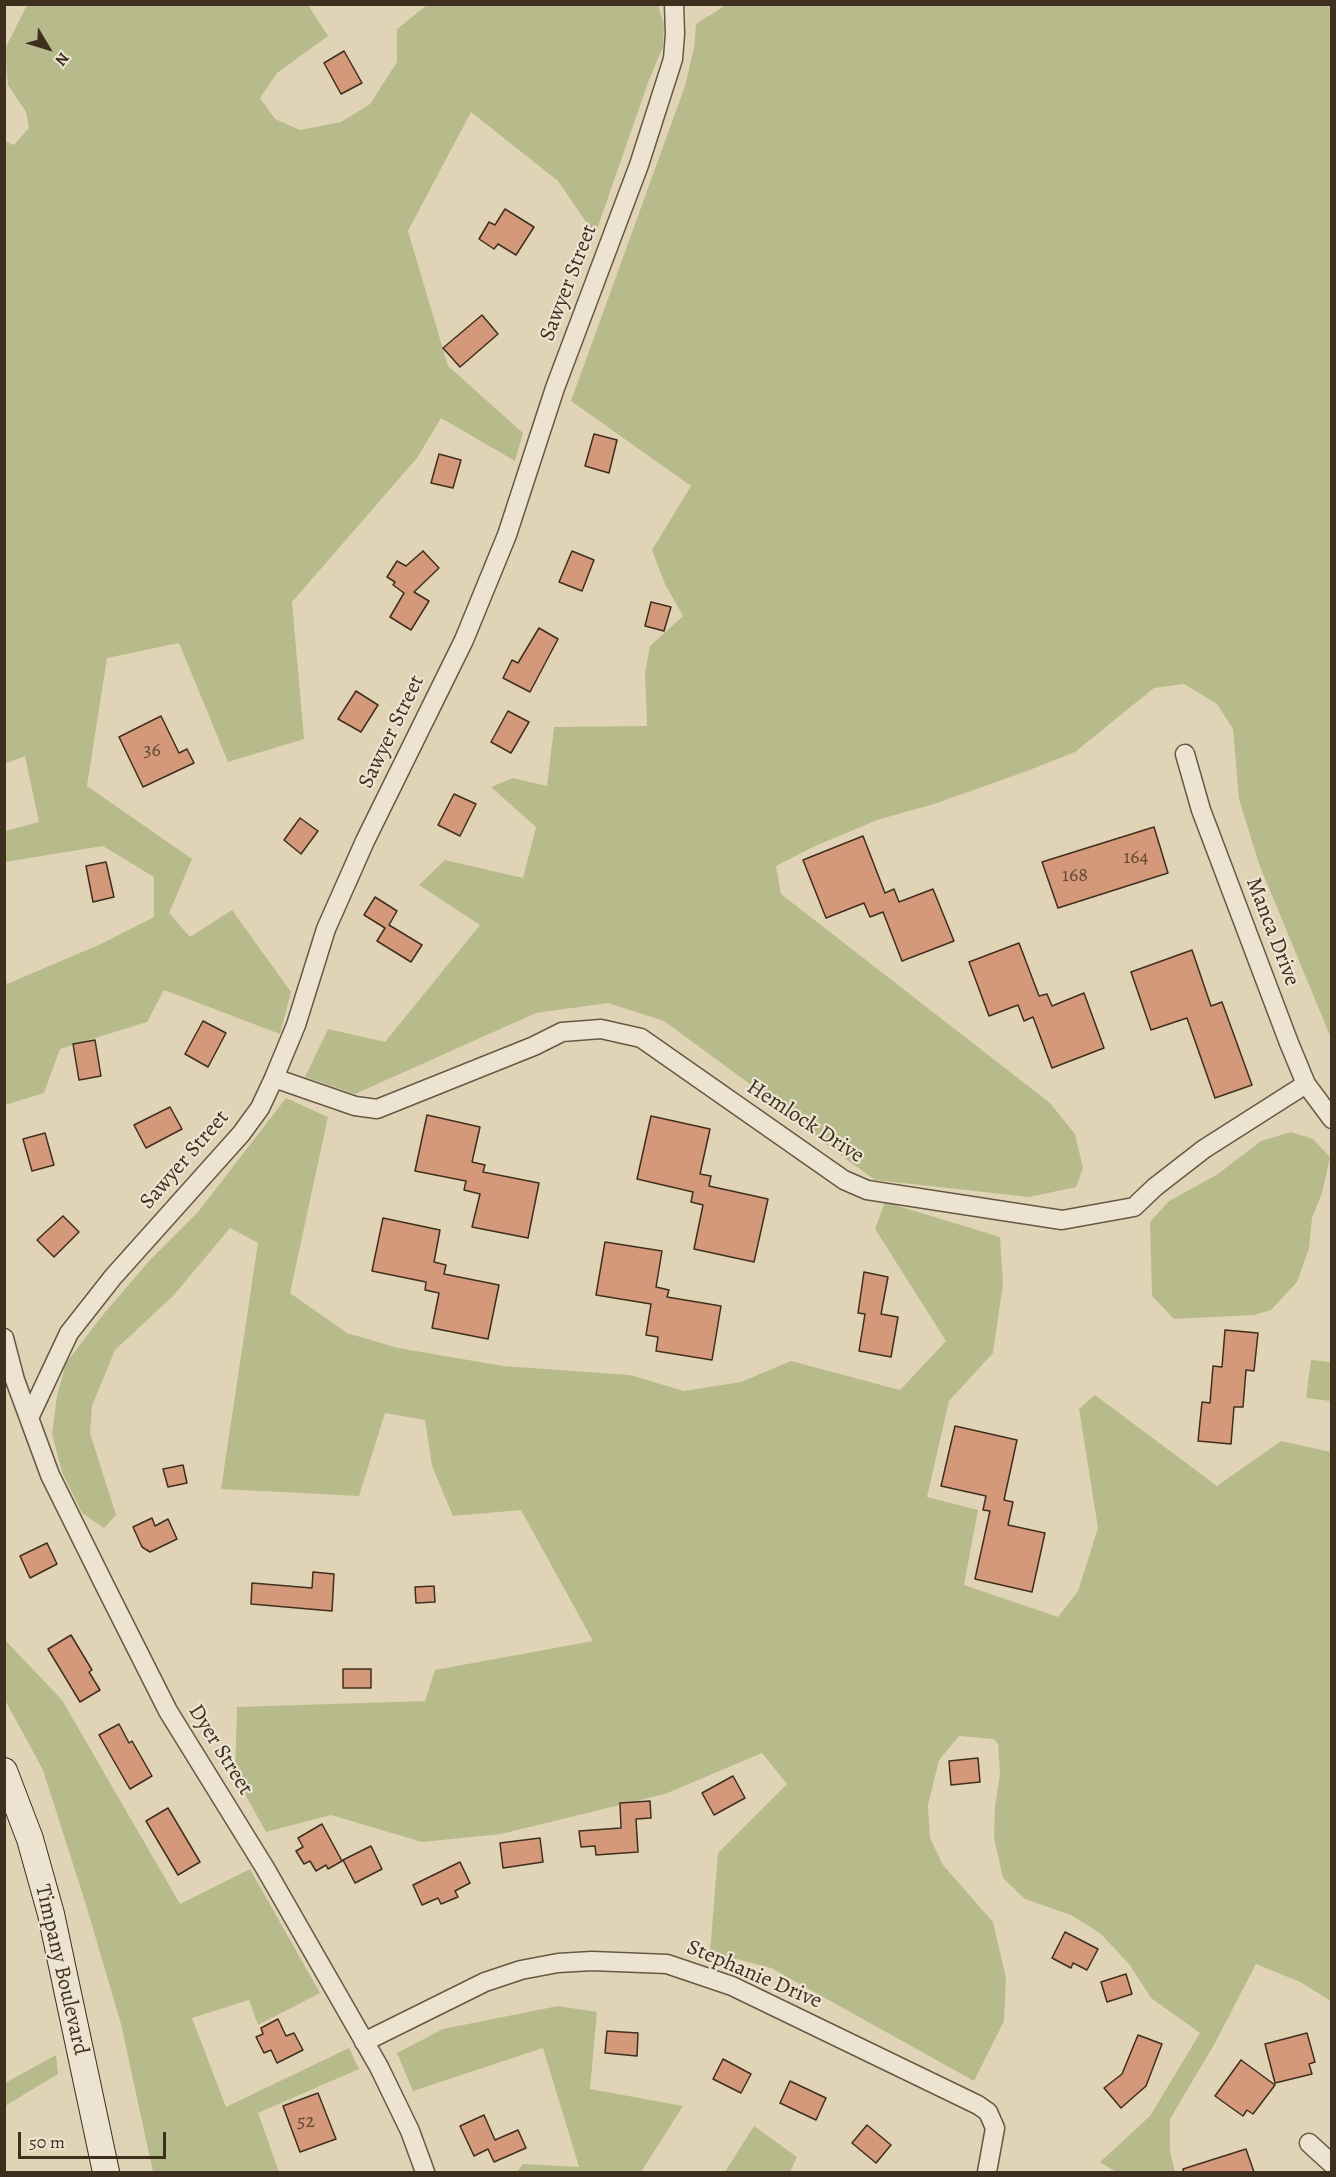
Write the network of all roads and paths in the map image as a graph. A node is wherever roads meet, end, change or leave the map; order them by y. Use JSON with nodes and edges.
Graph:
{"nodes":[{"id":1,"x":674,"y":4,"type":"edge"},
{"id":2,"x":1185,"y":754,"type":"dead end"},
{"id":3,"x":274,"y":1078,"type":"junction"},
{"id":4,"x":1306,"y":1084,"type":"junction"},
{"id":5,"x":1332,"y":1119,"type":"edge"},
{"id":6,"x":4,"y":1338,"type":"edge"},
{"id":7,"x":29,"y":1418,"type":"junction"},
{"id":8,"x":4,"y":1771,"type":"edge"},
{"id":9,"x":364,"y":2042,"type":"junction"},
{"id":10,"x":1309,"y":2144,"type":"dead end"},
{"id":11,"x":1332,"y":2164,"type":"edge"},
{"id":12,"x":106,"y":2172,"type":"edge"},
{"id":13,"x":425,"y":2172,"type":"edge"},
{"id":14,"x":987,"y":2172,"type":"edge"}],
"edges":[{"from":1,"to":3,"type":"street","name":"Sawyer Street"},
{"from":2,"to":4,"type":"street","name":"Manca Drive"},
{"from":3,"to":4,"type":"street","name":"Hemlock Drive"},
{"from":3,"to":7,"type":"street","name":"Sawyer Street"},
{"from":4,"to":5,"type":"street","name":"Manca Drive"},
{"from":6,"to":7,"type":"street","name":"Dyer Street"},
{"from":7,"to":9,"type":"street","name":"Dyer Street"},
{"from":8,"to":12,"type":"main road","name":"Timpany Boulevard"},
{"from":9,"to":13,"type":"street","name":"Dyer Street"},
{"from":9,"to":14,"type":"street","name":"Stephanie Drive"},
{"from":10,"to":11,"type":"street"}]}
